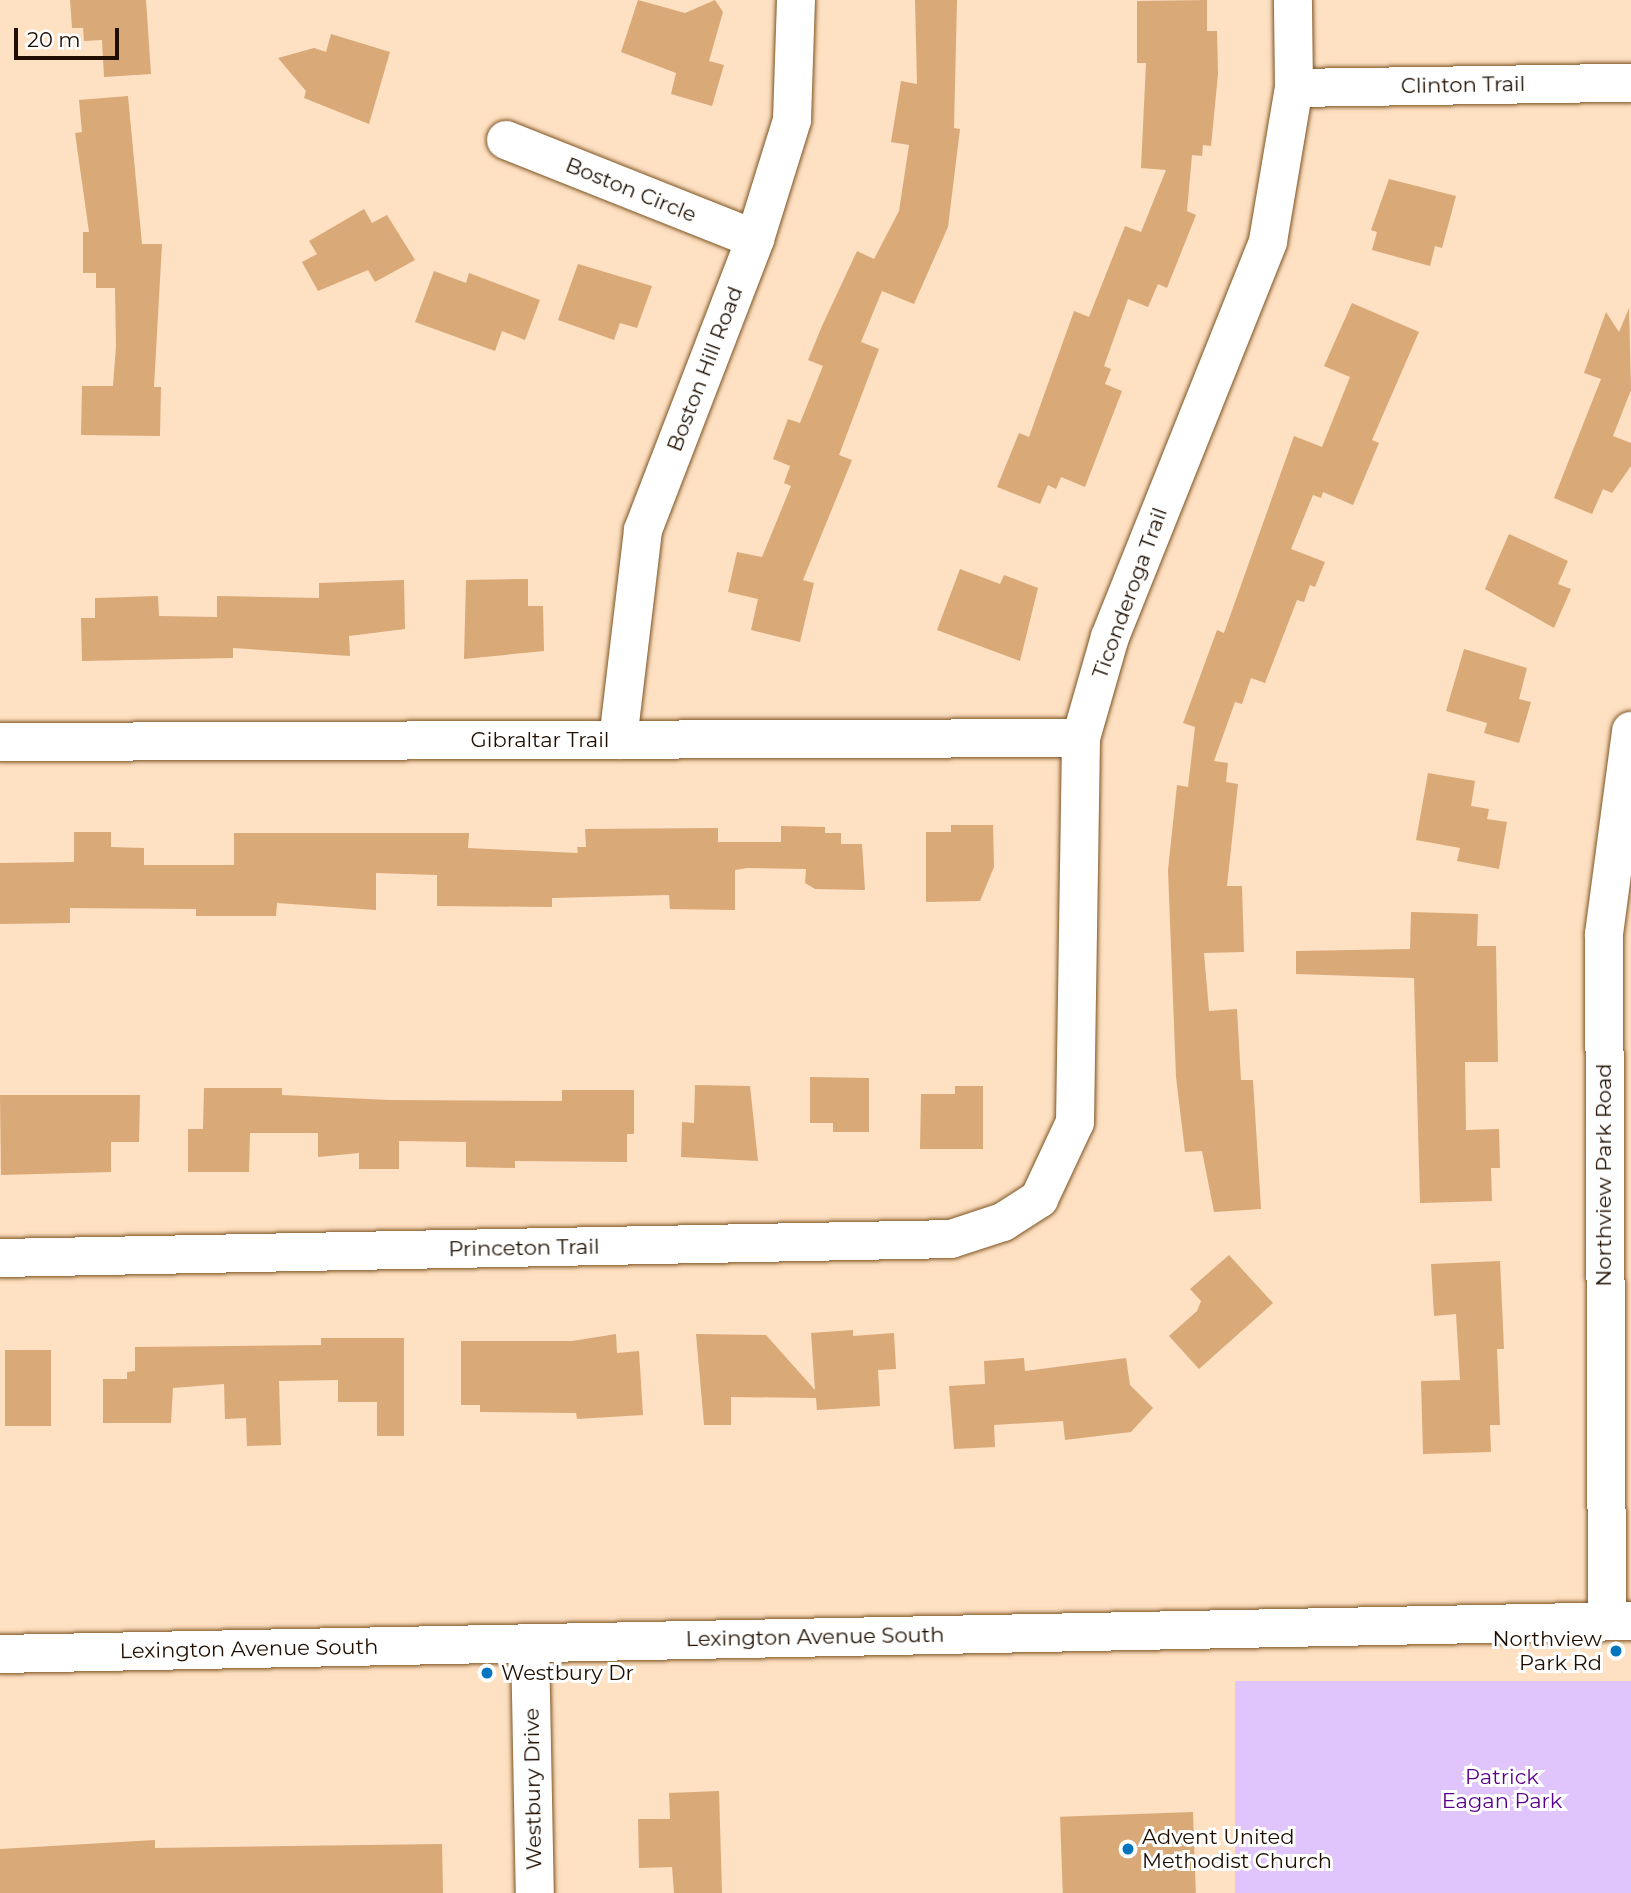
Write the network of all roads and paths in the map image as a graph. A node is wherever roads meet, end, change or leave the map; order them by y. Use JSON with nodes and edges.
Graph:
{"nodes":[{"id":1,"x":796,"y":0,"type":"edge"},
{"id":2,"x":1293,"y":0,"type":"edge"},
{"id":3,"x":1631,"y":83,"type":"edge"},
{"id":4,"x":1294,"y":88,"type":"junction"},
{"id":5,"x":506,"y":140,"type":"dead end"},
{"id":6,"x":755,"y":239,"type":"junction"},
{"id":7,"x":1630,"y":737,"type":"edge"},
{"id":8,"x":1081,"y":738,"type":"junction"},
{"id":9,"x":618,"y":740,"type":"junction"},
{"id":10,"x":0,"y":742,"type":"edge"},
{"id":11,"x":1039,"y":1199,"type":"joint"},
{"id":12,"x":0,"y":1258,"type":"edge"},
{"id":13,"x":1619,"y":1621,"type":"edge"},
{"id":14,"x":530,"y":1643,"type":"junction"},
{"id":15,"x":0,"y":1654,"type":"edge"},
{"id":16,"x":535,"y":1893,"type":"edge"}],
"edges":[{"from":1,"to":6,"type":"street","name":"Boston Hill Road"},
{"from":2,"to":4,"type":"street","name":"Ticonderoga Trail"},
{"from":3,"to":4,"type":"street","name":"Clinton Trail"},
{"from":4,"to":8,"type":"street","name":"Ticonderoga Trail"},
{"from":5,"to":6,"type":"street","name":"Boston Circle"},
{"from":6,"to":9,"type":"street","name":"Boston Hill Road"},
{"from":7,"to":13,"type":"street","name":"Northview Park Road"},
{"from":8,"to":9,"type":"street","name":"Gibraltar Trail"},
{"from":8,"to":11,"type":"street","name":"Ticonderoga Trail"},
{"from":9,"to":10,"type":"street","name":"Gibraltar Trail"},
{"from":11,"to":12,"type":"street","name":"Princeton Trail"},
{"from":13,"to":14,"type":"street","name":"Lexington Avenue South"},
{"from":14,"to":15,"type":"street","name":"Lexington Avenue South"},
{"from":14,"to":16,"type":"street","name":"Westbury Drive"}]}
